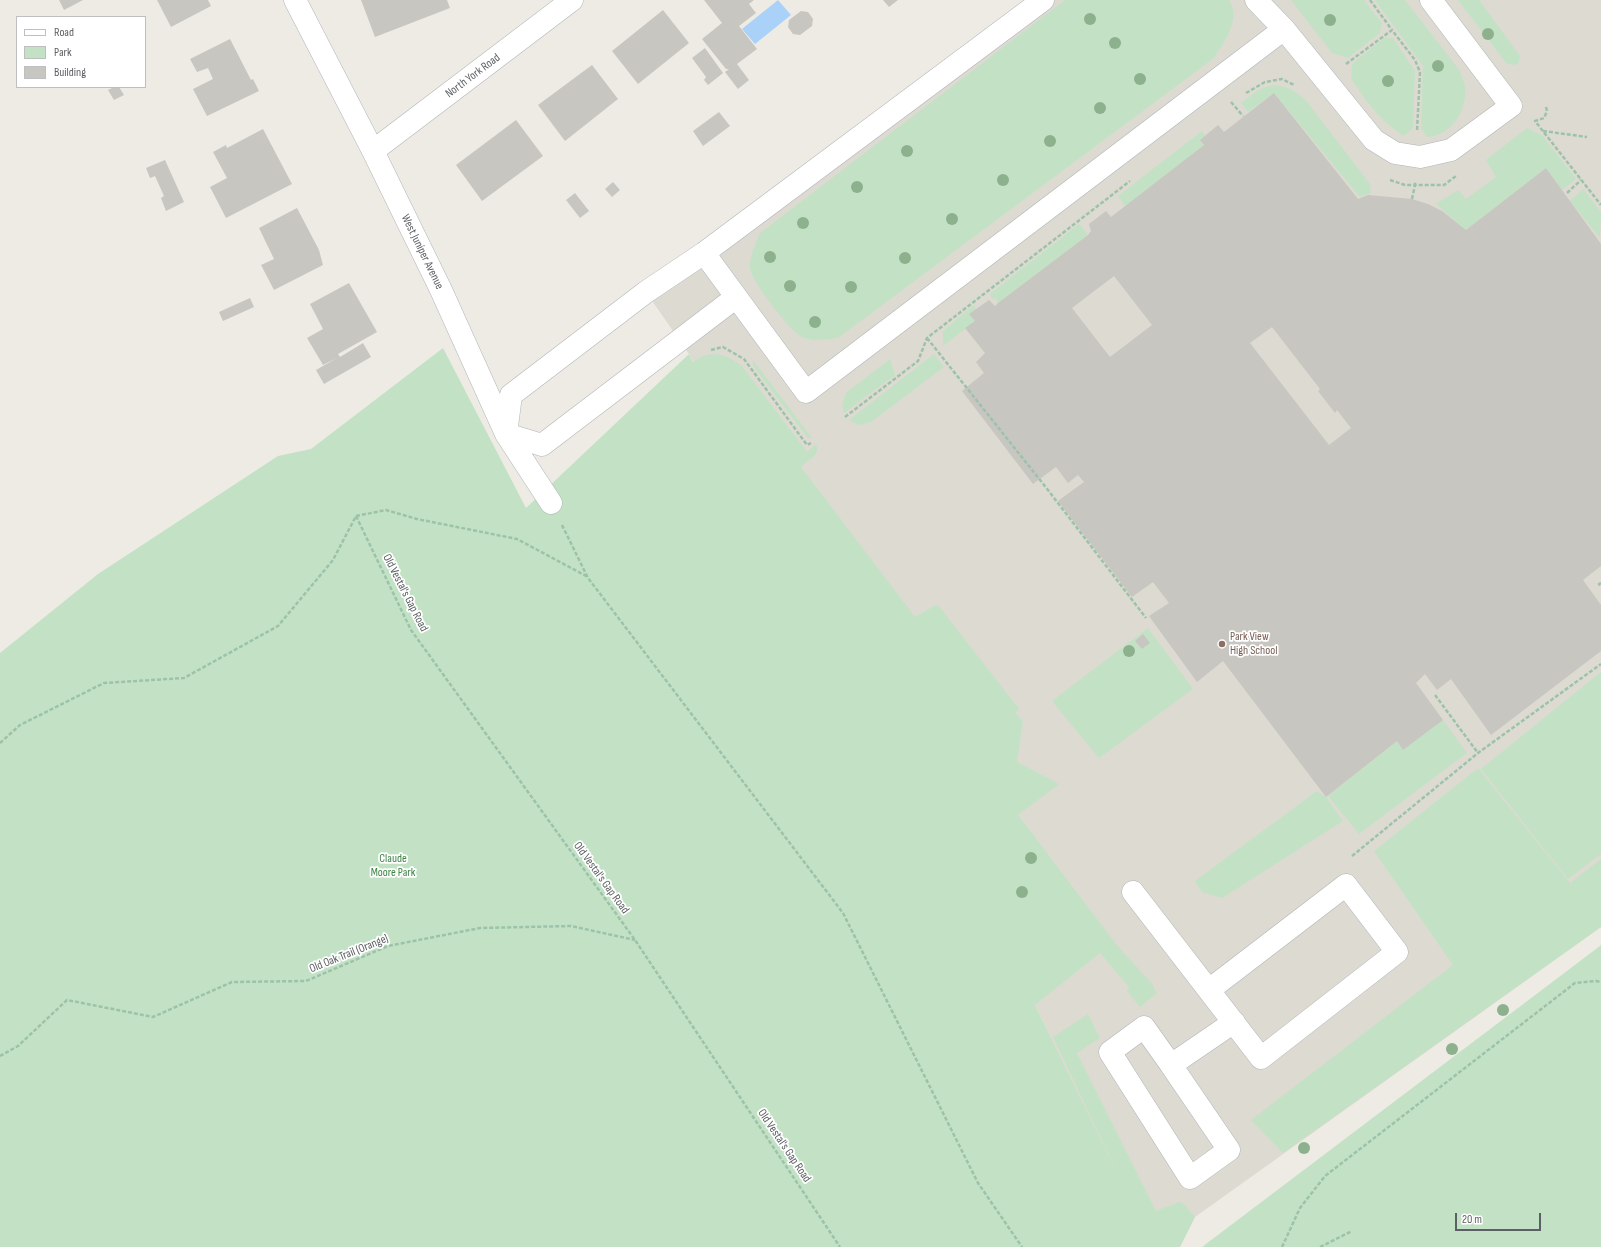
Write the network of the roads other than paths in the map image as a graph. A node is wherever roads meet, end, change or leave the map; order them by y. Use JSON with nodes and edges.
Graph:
{"nodes":[{"id":1,"x":295,"y":0,"type":"edge"},
{"id":2,"x":572,"y":0,"type":"edge"},
{"id":3,"x":1043,"y":0,"type":"edge"},
{"id":4,"x":1256,"y":0,"type":"edge"},
{"id":5,"x":1431,"y":0,"type":"edge"},
{"id":6,"x":1284,"y":29,"type":"junction"},
{"id":7,"x":373,"y":151,"type":"junction"},
{"id":8,"x":704,"y":254,"type":"junction"},
{"id":9,"x":735,"y":298,"type":"junction"},
{"id":10,"x":506,"y":434,"type":"junction"},
{"id":11,"x":551,"y":503,"type":"road end"},
{"id":12,"x":1133,"y":892,"type":"dead end"},
{"id":13,"x":1209,"y":990,"type":"junction"},
{"id":14,"x":1234,"y":1022,"type":"junction"},
{"id":15,"x":1171,"y":1065,"type":"junction"}],
"edges":[{"from":1,"to":7,"type":"street","name":"West Juniper Avenue"},
{"from":2,"to":7,"type":"street","name":"North York Road"},
{"from":3,"to":8,"type":"street"},
{"from":4,"to":6,"type":"street"},
{"from":5,"to":6,"type":"street"},
{"from":6,"to":9,"type":"street"},
{"from":7,"to":10,"type":"street","name":"West Juniper Avenue"},
{"from":8,"to":9,"type":"street"},
{"from":8,"to":10,"type":"street"},
{"from":9,"to":10,"type":"street"},
{"from":10,"to":11,"type":"street","name":"West Juniper Avenue"},
{"from":12,"to":13,"type":"street"},
{"from":13,"to":14,"type":"street"},
{"from":13,"to":14,"type":"street"},
{"from":14,"to":15,"type":"street"},
{"from":15,"to":15,"type":"street"}]}
